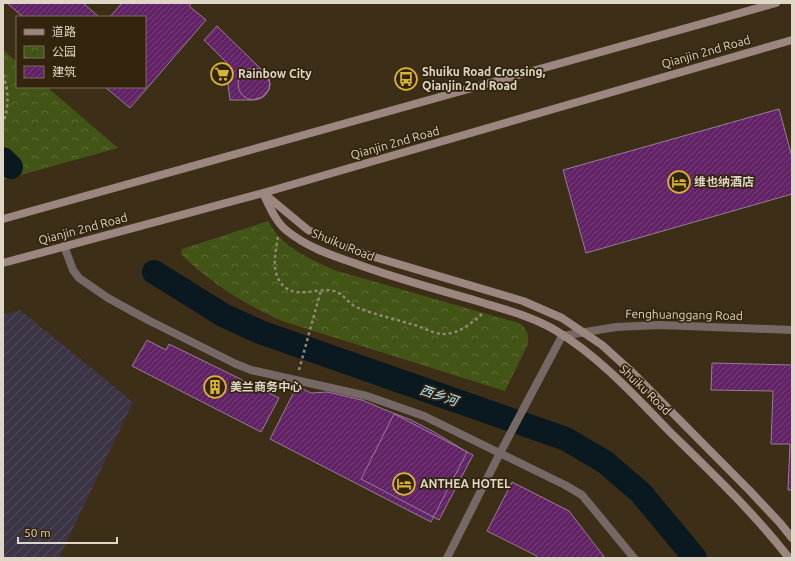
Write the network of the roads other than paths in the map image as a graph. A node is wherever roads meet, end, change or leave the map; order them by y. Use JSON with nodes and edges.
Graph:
{"nodes":[{"id":1,"x":776,"y":3,"type":"edge"},
{"id":2,"x":792,"y":40,"type":"edge"},
{"id":3,"x":263,"y":193,"type":"junction"},
{"id":4,"x":3,"y":219,"type":"edge"},
{"id":5,"x":64,"y":246,"type":"junction"},
{"id":6,"x":3,"y":263,"type":"edge"},
{"id":7,"x":792,"y":330,"type":"edge"},
{"id":8,"x":583,"y":332,"type":"junction"},
{"id":9,"x":562,"y":336,"type":"junction"},
{"id":10,"x":500,"y":453,"type":"junction"},
{"id":11,"x":792,"y":538,"type":"edge"},
{"id":12,"x":447,"y":558,"type":"edge"},
{"id":13,"x":634,"y":558,"type":"edge"},
{"id":14,"x":789,"y":558,"type":"edge"}],
"edges":[{"from":1,"to":4,"type":"main road"},
{"from":2,"to":3,"type":"main road","name":"Qianjin 2nd Road"},
{"from":3,"to":5,"type":"main road","name":"Qianjin 2nd Road"},
{"from":3,"to":8,"type":"main road","name":"Shuiku Road"},
{"from":3,"to":9,"type":"main road","name":"Shuiku Road"},
{"from":5,"to":6,"type":"main road","name":"Qianjin 2nd Road"},
{"from":5,"to":10,"type":"street"},
{"from":7,"to":8,"type":"street","name":"Fenghuanggang Road"},
{"from":8,"to":9,"type":"street","name":"Fenghuanggang Road"},
{"from":8,"to":11,"type":"main road","name":"Shuiku Road"},
{"from":9,"to":10,"type":"street"},
{"from":9,"to":14,"type":"main road","name":"Shuiku Road"},
{"from":10,"to":12,"type":"street"},
{"from":10,"to":13,"type":"street"}]}
